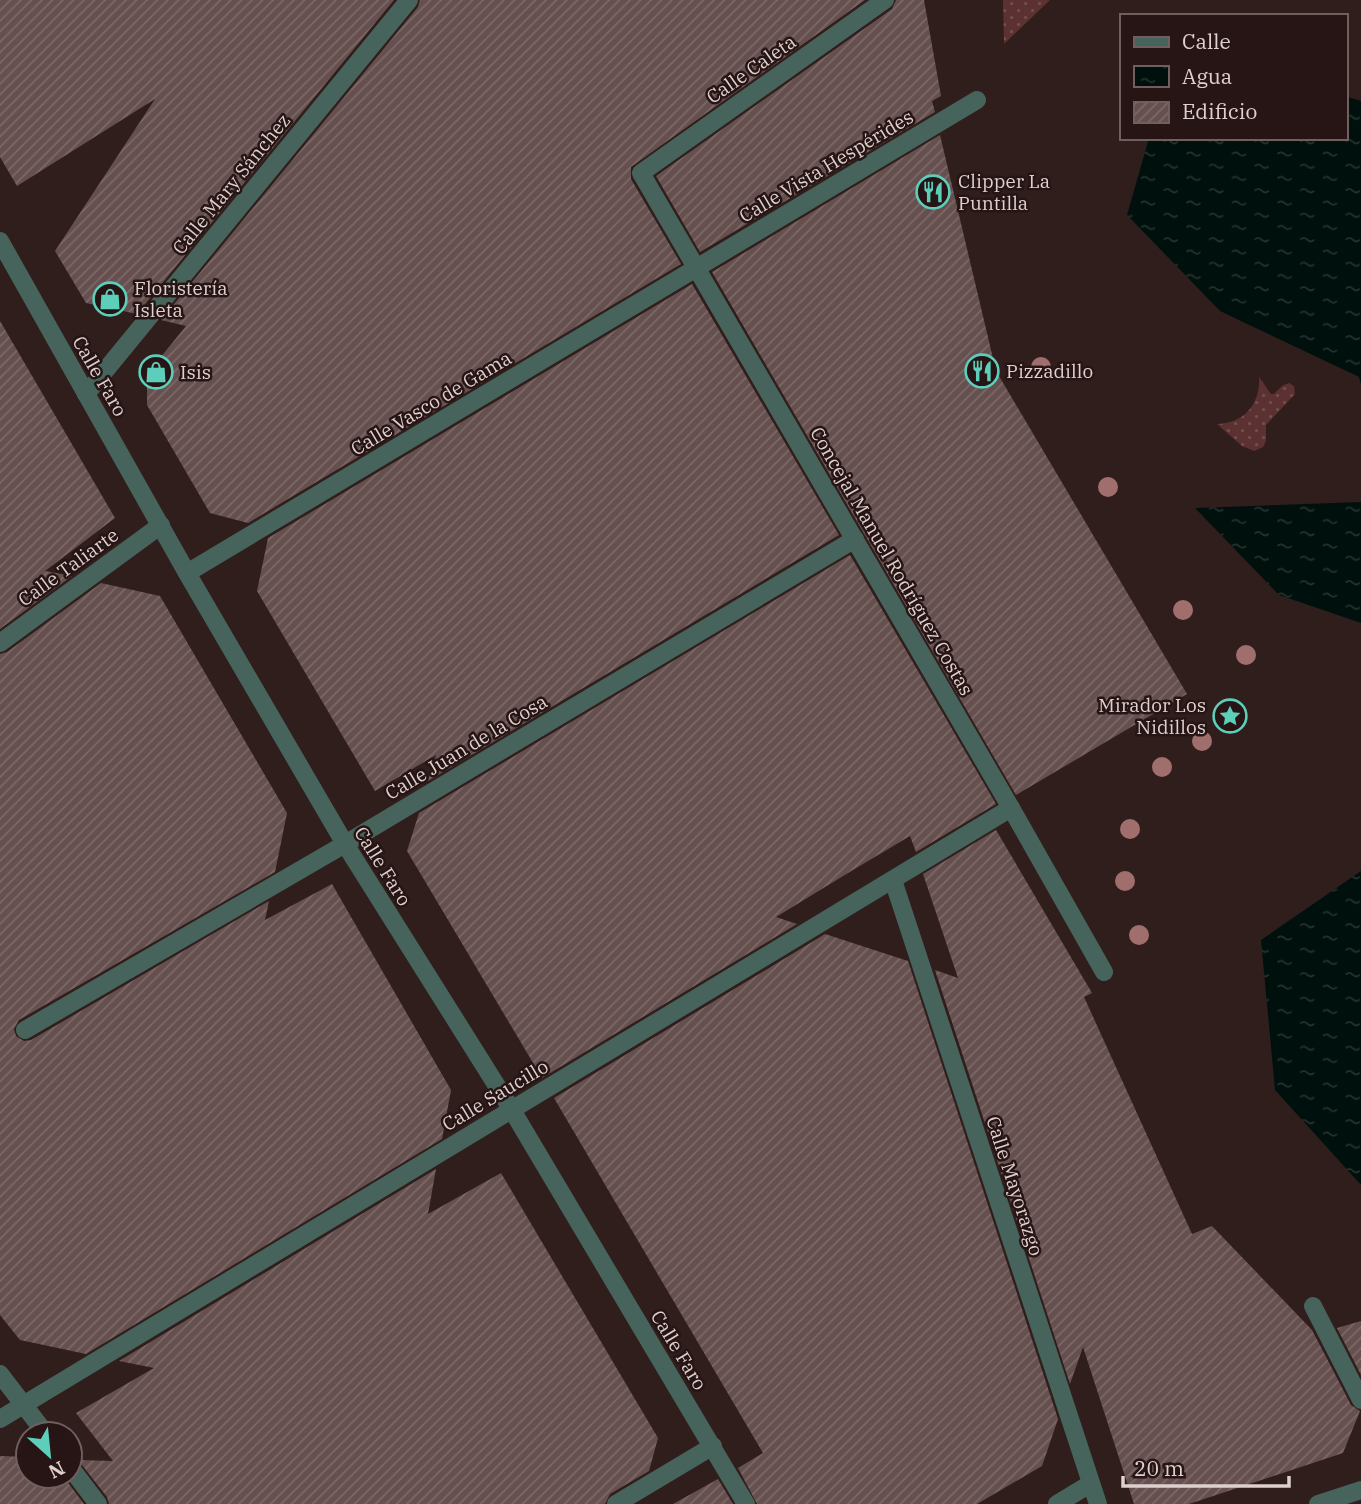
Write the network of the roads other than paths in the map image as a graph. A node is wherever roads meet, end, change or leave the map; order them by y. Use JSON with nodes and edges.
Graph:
{"nodes":[{"id":1,"x":408,"y":0,"type":"edge"},
{"id":2,"x":885,"y":0,"type":"edge"},
{"id":3,"x":977,"y":100,"type":"dead end"},
{"id":4,"x":641,"y":173,"type":"joint"},
{"id":5,"x":0,"y":241,"type":"edge"},
{"id":6,"x":697,"y":268,"type":"junction"},
{"id":7,"x":86,"y":394,"type":"junction"},
{"id":8,"x":161,"y":525,"type":"junction"},
{"id":9,"x":855,"y":539,"type":"junction"},
{"id":10,"x":187,"y":573,"type":"junction"},
{"id":11,"x":0,"y":643,"type":"edge"},
{"id":12,"x":1012,"y":808,"type":"junction"},
{"id":13,"x":345,"y":844,"type":"junction"},
{"id":14,"x":893,"y":880,"type":"junction"},
{"id":15,"x":1104,"y":972,"type":"dead end"},
{"id":16,"x":25,"y":1030,"type":"dead end"},
{"id":17,"x":512,"y":1110,"type":"junction"},
{"id":18,"x":1313,"y":1306,"type":"dead end"},
{"id":19,"x":0,"y":1374,"type":"edge"},
{"id":20,"x":1361,"y":1400,"type":"edge"},
{"id":21,"x":24,"y":1405,"type":"junction"},
{"id":22,"x":0,"y":1419,"type":"edge"},
{"id":23,"x":35,"y":1420,"type":"edge"},
{"id":24,"x":713,"y":1446,"type":"junction"},
{"id":25,"x":1090,"y":1483,"type":"junction"},
{"id":26,"x":84,"y":1486,"type":"edge"},
{"id":27,"x":1361,"y":1490,"type":"edge"},
{"id":28,"x":98,"y":1504,"type":"edge"},
{"id":29,"x":616,"y":1504,"type":"edge"},
{"id":30,"x":746,"y":1504,"type":"edge"},
{"id":31,"x":1057,"y":1504,"type":"edge"},
{"id":32,"x":1098,"y":1504,"type":"edge"},
{"id":33,"x":1318,"y":1504,"type":"edge"}],
"edges":[{"from":1,"to":7,"type":"street","name":"Calle Mary Sánchez"},
{"from":2,"to":4,"type":"street","name":"Calle Caleta"},
{"from":3,"to":6,"type":"street","name":"Calle Vista Hespérides"},
{"from":4,"to":6,"type":"street","name":"Concejal Manuel Rodríguez Costas"},
{"from":5,"to":7,"type":"street","name":"Calle Faro"},
{"from":6,"to":9,"type":"street","name":"Concejal Manuel Rodríguez Costas"},
{"from":6,"to":10,"type":"street","name":"Calle Vasco de Gama"},
{"from":7,"to":8,"type":"street","name":"Calle Faro"},
{"from":8,"to":10,"type":"street","name":"Calle Faro"},
{"from":8,"to":11,"type":"street","name":"Calle Taliarte"},
{"from":9,"to":12,"type":"street","name":"Concejal Manuel Rodríguez Costas"},
{"from":9,"to":13,"type":"street","name":"Calle Juan de la Cosa"},
{"from":10,"to":13,"type":"street","name":"Calle Faro"},
{"from":12,"to":14,"type":"street","name":"Calle Saucillo"},
{"from":12,"to":15,"type":"street","name":"Concejal Manuel Rodríguez Costas"},
{"from":13,"to":16,"type":"street","name":"Calle Juan de la Cosa"},
{"from":13,"to":17,"type":"street","name":"Calle Faro"},
{"from":14,"to":17,"type":"street","name":"Calle Saucillo"},
{"from":14,"to":25,"type":"street","name":"Calle Mayorazgo"},
{"from":17,"to":21,"type":"street","name":"Calle Saucillo"},
{"from":17,"to":24,"type":"street","name":"Calle Faro"},
{"from":18,"to":20,"type":"street"},
{"from":19,"to":21,"type":"street"},
{"from":21,"to":22,"type":"street","name":"Calle Saucillo"},
{"from":21,"to":23,"type":"street"},
{"from":24,"to":29,"type":"street"},
{"from":24,"to":30,"type":"street","name":"Calle Faro"},
{"from":25,"to":31,"type":"street"},
{"from":25,"to":32,"type":"street","name":"Calle Mayorazgo"},
{"from":26,"to":28,"type":"street"},
{"from":27,"to":33,"type":"street"}]}
